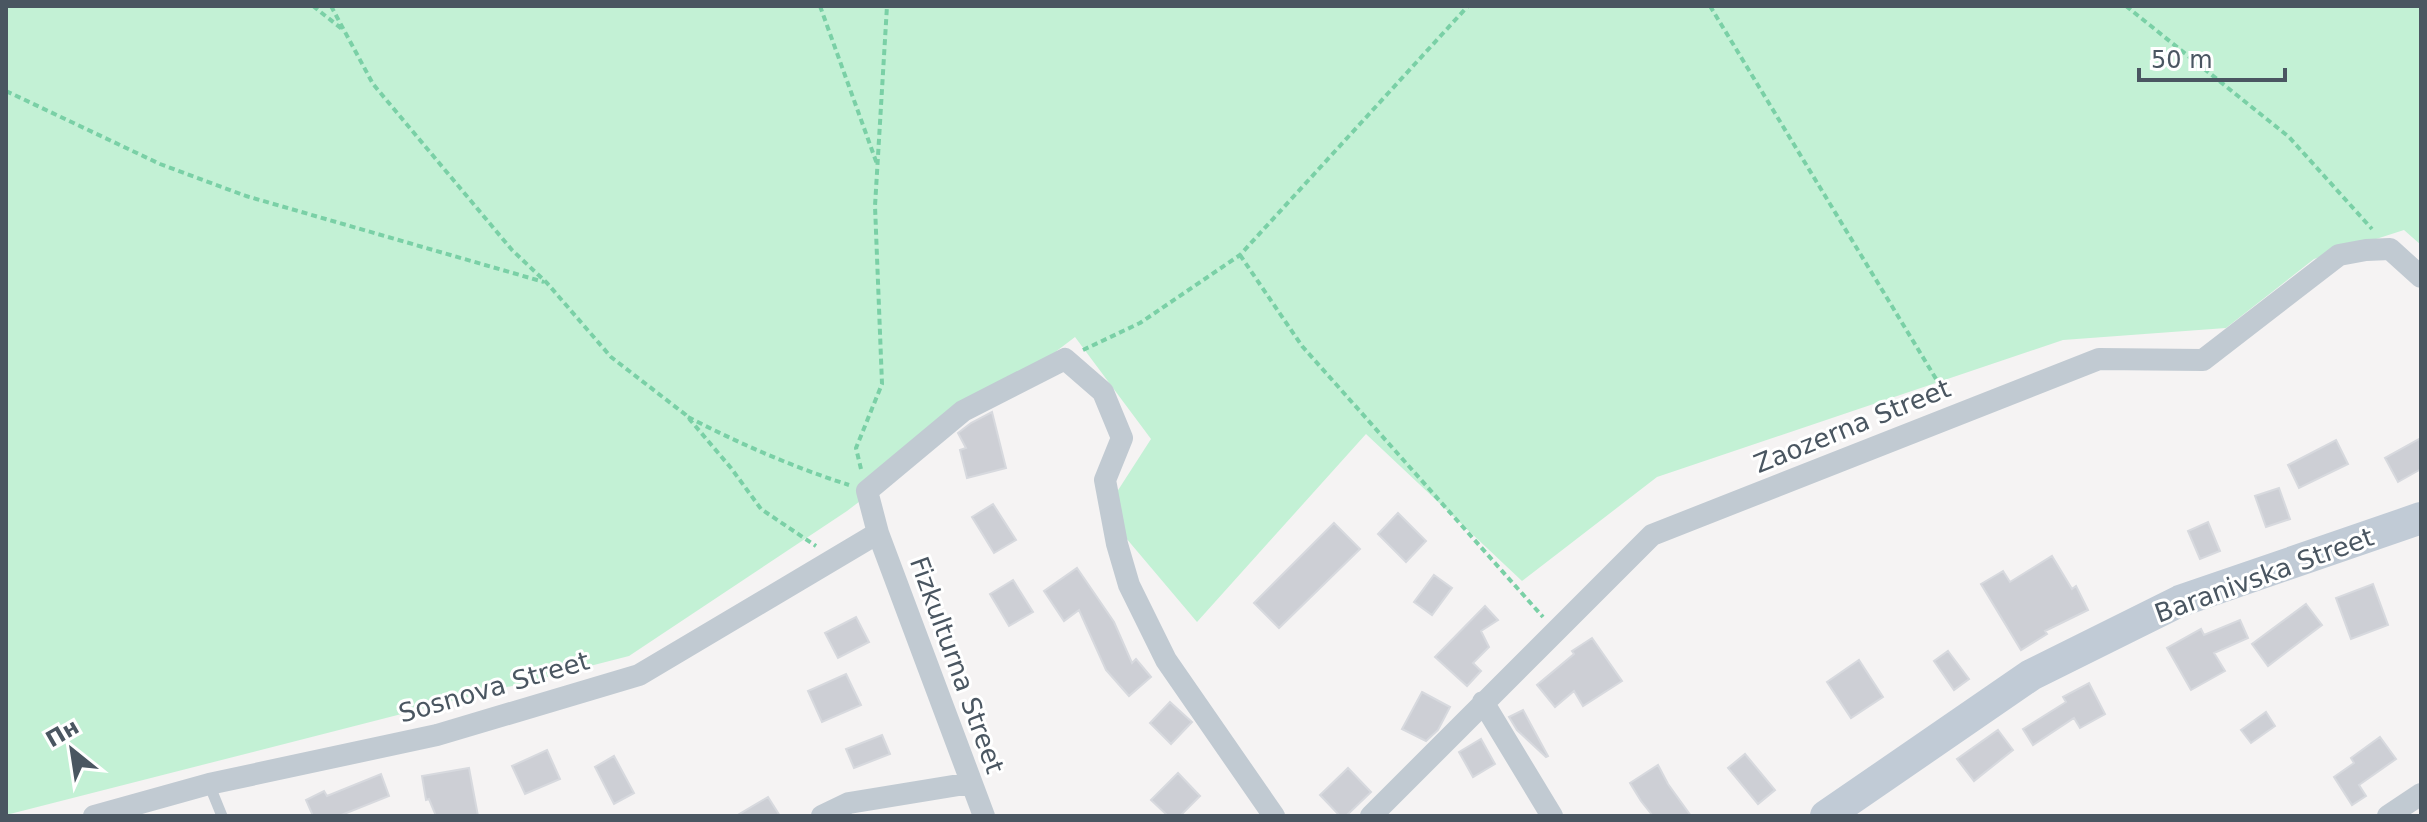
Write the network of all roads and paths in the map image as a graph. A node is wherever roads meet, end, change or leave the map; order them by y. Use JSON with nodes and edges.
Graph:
{"nodes":[{"id":1,"x":313,"y":6,"type":"edge"},
{"id":2,"x":331,"y":6,"type":"edge"},
{"id":3,"x":820,"y":6,"type":"edge"},
{"id":4,"x":887,"y":6,"type":"edge"},
{"id":5,"x":1468,"y":6,"type":"edge"},
{"id":6,"x":1710,"y":6,"type":"edge"},
{"id":7,"x":2126,"y":6,"type":"edge"},
{"id":8,"x":344,"y":30,"type":"junction"},
{"id":9,"x":6,"y":91,"type":"edge"},
{"id":10,"x":878,"y":166,"type":"junction"},
{"id":11,"x":2390,"y":249,"type":"junction"},
{"id":12,"x":1240,"y":255,"type":"junction"},
{"id":13,"x":2421,"y":277,"type":"edge"},
{"id":14,"x":547,"y":283,"type":"junction"},
{"id":15,"x":1065,"y":359,"type":"junction"},
{"id":16,"x":1958,"y":414,"type":"junction"},
{"id":17,"x":686,"y":415,"type":"junction"},
{"id":18,"x":867,"y":491,"type":"junction"},
{"id":19,"x":2421,"y":518,"type":"edge"},
{"id":20,"x":878,"y":533,"type":"junction"},
{"id":21,"x":834,"y":559,"type":"junction"},
{"id":22,"x":1555,"y":630,"type":"junction"},
{"id":23,"x":1483,"y":702,"type":"junction"},
{"id":24,"x":971,"y":783,"type":"junction"},
{"id":25,"x":209,"y":784,"type":"junction"},
{"id":26,"x":2421,"y":794,"type":"edge"},
{"id":27,"x":1841,"y":811,"type":"edge"},
{"id":28,"x":94,"y":816,"type":"edge"},
{"id":29,"x":222,"y":816,"type":"edge"},
{"id":30,"x":822,"y":816,"type":"edge"},
{"id":31,"x":984,"y":816,"type":"edge"},
{"id":32,"x":1274,"y":816,"type":"edge"},
{"id":33,"x":1371,"y":816,"type":"edge"},
{"id":34,"x":1552,"y":816,"type":"edge"},
{"id":35,"x":2388,"y":816,"type":"edge"}],
"edges":[{"from":1,"to":8,"type":"path"},
{"from":2,"to":8,"type":"path"},
{"from":3,"to":10,"type":"path"},
{"from":4,"to":10,"type":"path"},
{"from":5,"to":12,"type":"path"},
{"from":6,"to":16,"type":"path"},
{"from":7,"to":11,"type":"path"},
{"from":8,"to":14,"type":"path"},
{"from":9,"to":14,"type":"path"},
{"from":10,"to":18,"type":"path"},
{"from":11,"to":13,"type":"street"},
{"from":11,"to":16,"type":"street","name":"Zaozerna Street"},
{"from":12,"to":15,"type":"path"},
{"from":12,"to":22,"type":"path"},
{"from":14,"to":17,"type":"path"},
{"from":15,"to":18,"type":"street"},
{"from":15,"to":32,"type":"street"},
{"from":16,"to":22,"type":"street","name":"Zaozerna Street"},
{"from":17,"to":18,"type":"path"},
{"from":17,"to":21,"type":"path"},
{"from":18,"to":20,"type":"street","name":"Fizkulturna Street"},
{"from":19,"to":27,"type":"main road","name":"Baranivska Street"},
{"from":20,"to":21,"type":"street","name":"Sosnova Street"},
{"from":20,"to":24,"type":"street","name":"Fizkulturna Street"},
{"from":21,"to":25,"type":"street","name":"Sosnova Street"},
{"from":22,"to":23,"type":"street","name":"Zaozerna Street"},
{"from":23,"to":33,"type":"street","name":"Zaozerna Street"},
{"from":23,"to":34,"type":"street"},
{"from":24,"to":30,"type":"street"},
{"from":24,"to":31,"type":"street","name":"Fizkulturna Street"},
{"from":25,"to":28,"type":"street","name":"Sosnova Street"},
{"from":25,"to":29,"type":"lane"},
{"from":26,"to":35,"type":"street"}]}
